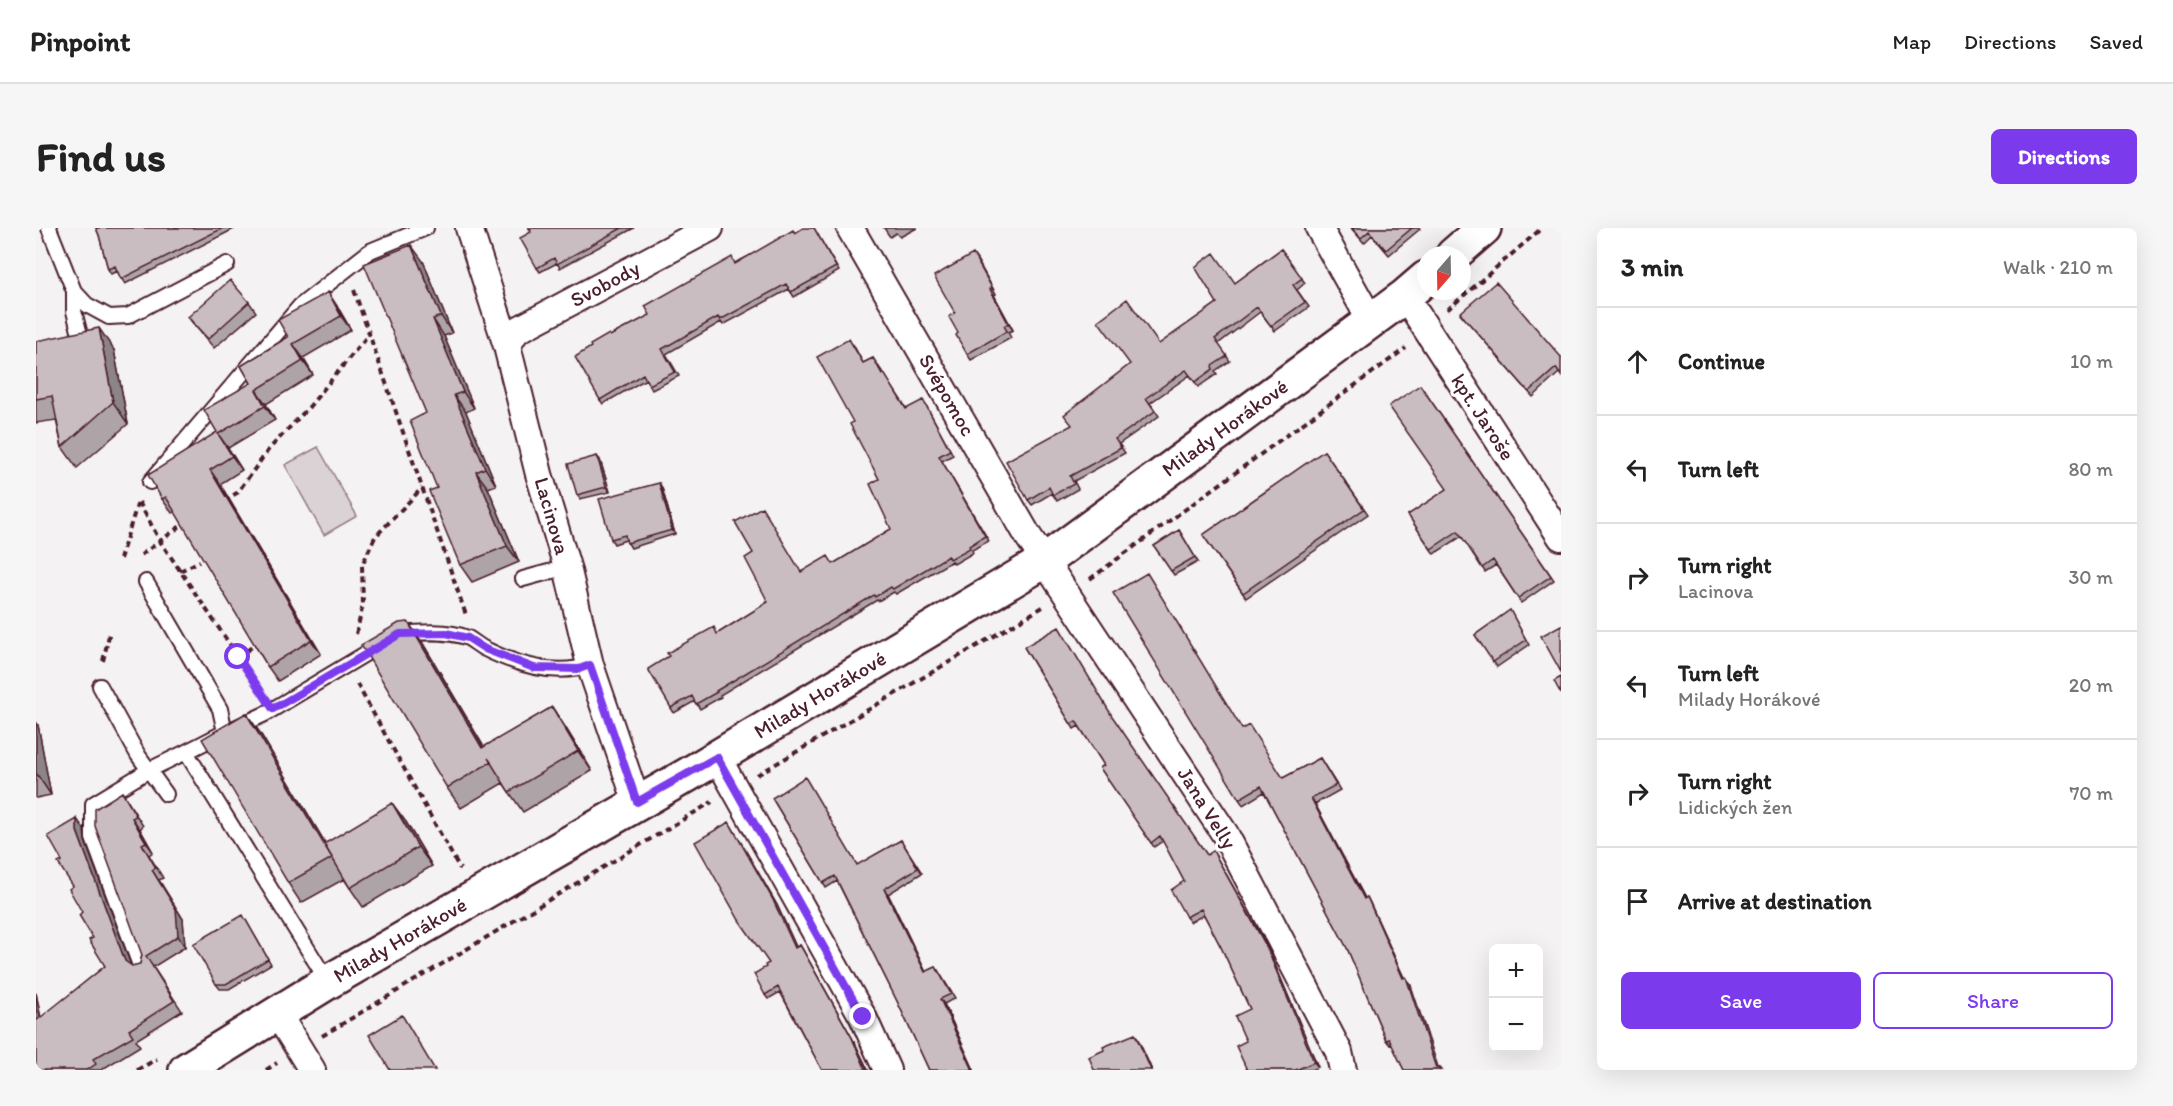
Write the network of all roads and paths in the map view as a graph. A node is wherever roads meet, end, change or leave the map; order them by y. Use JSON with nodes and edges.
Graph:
{"nodes":[{"id":1,"x":49,"y":228,"type":"edge"},
{"id":2,"x":426,"y":228,"type":"edge"},
{"id":3,"x":469,"y":228,"type":"edge"},
{"id":4,"x":710,"y":228,"type":"edge"},
{"id":5,"x":850,"y":228,"type":"edge"},
{"id":6,"x":1319,"y":228,"type":"edge"},
{"id":7,"x":1484,"y":228,"type":"edge"},
{"id":8,"x":1542,"y":228,"type":"edge"},
{"id":9,"x":1463,"y":246,"type":"edge"},
{"id":10,"x":227,"y":264,"type":"dead end"},
{"id":11,"x":346,"y":270,"type":"junction"},
{"id":12,"x":1416,"y":287,"type":"edge"},
{"id":13,"x":74,"y":291,"type":"junction"},
{"id":14,"x":1445,"y":312,"type":"dead end"},
{"id":15,"x":1371,"y":321,"type":"junction"},
{"id":16,"x":79,"y":331,"type":"edge"},
{"id":17,"x":369,"y":334,"type":"junction"},
{"id":18,"x":507,"y":346,"type":"junction"},
{"id":19,"x":1400,"y":353,"type":"dead end"},
{"id":20,"x":150,"y":482,"type":"edge"},
{"id":21,"x":422,"y":488,"type":"junction"},
{"id":22,"x":219,"y":503,"type":"edge"},
{"id":23,"x":191,"y":519,"type":"edge"},
{"id":24,"x":1561,"y":537,"type":"edge"},
{"id":25,"x":160,"y":541,"type":"junction"},
{"id":26,"x":141,"y":555,"type":"dead end"},
{"id":27,"x":120,"y":559,"type":"dead end"},
{"id":28,"x":1046,"y":560,"type":"junction"},
{"id":29,"x":200,"y":561,"type":"edge"},
{"id":30,"x":567,"y":567,"type":"junction"},
{"id":31,"x":180,"y":571,"type":"junction"},
{"id":32,"x":1097,"y":575,"type":"dead end"},
{"id":33,"x":523,"y":579,"type":"dead end"},
{"id":34,"x":146,"y":582,"type":"dead end"},
{"id":35,"x":1051,"y":602,"type":"dead end"},
{"id":36,"x":110,"y":631,"type":"dead end"},
{"id":37,"x":475,"y":643,"type":"junction"},
{"id":38,"x":252,"y":647,"type":"edge"},
{"id":39,"x":238,"y":657,"type":"junction"},
{"id":40,"x":103,"y":661,"type":"dead end"},
{"id":41,"x":349,"y":664,"type":"junction"},
{"id":42,"x":590,"y":665,"type":"junction"},
{"id":43,"x":100,"y":686,"type":"dead end"},
{"id":44,"x":273,"y":709,"type":"junction"},
{"id":45,"x":225,"y":732,"type":"junction"},
{"id":46,"x":186,"y":752,"type":"junction"},
{"id":47,"x":717,"y":757,"type":"junction"},
{"id":48,"x":148,"y":770,"type":"junction"},
{"id":49,"x":757,"y":776,"type":"dead end"},
{"id":50,"x":165,"y":794,"type":"dead end"},
{"id":51,"x":715,"y":800,"type":"dead end"},
{"id":52,"x":637,"y":802,"type":"junction"},
{"id":53,"x":464,"y":876,"type":"dead end"},
{"id":54,"x":141,"y":968,"type":"edge"},
{"id":55,"x":328,"y":982,"type":"junction"},
{"id":56,"x":277,"y":1013,"type":"junction"},
{"id":57,"x":324,"y":1034,"type":"dead end"},
{"id":58,"x":275,"y":1065,"type":"dead end"},
{"id":59,"x":186,"y":1070,"type":"edge"},
{"id":60,"x":266,"y":1070,"type":"edge"},
{"id":61,"x":312,"y":1070,"type":"edge"},
{"id":62,"x":887,"y":1070,"type":"edge"},
{"id":63,"x":1343,"y":1070,"type":"edge"}],
"edges":[{"from":1,"to":13,"type":"lane"},
{"from":2,"to":11,"type":"lane"},
{"from":3,"to":18,"type":"street","name":"Lacinova"},
{"from":4,"to":18,"type":"street","name":"Svobody"},
{"from":5,"to":28,"type":"street","name":"Svépomoc"},
{"from":6,"to":15,"type":"street"},
{"from":7,"to":9,"type":"main road"},
{"from":8,"to":14,"type":"path"},
{"from":10,"to":13,"type":"lane"},
{"from":11,"to":17,"type":"path"},
{"from":11,"to":20,"type":"lane"},
{"from":12,"to":15,"type":"main road","name":"Milady Horákové"},
{"from":12,"to":24,"type":"street","name":"kpt. Jaroše"},
{"from":13,"to":16,"type":"lane"},
{"from":15,"to":28,"type":"main road","name":"Milady Horákové"},
{"from":17,"to":21,"type":"path"},
{"from":17,"to":22,"type":"path"},
{"from":18,"to":30,"type":"street","name":"Lacinova"},
{"from":19,"to":32,"type":"path"},
{"from":21,"to":37,"type":"path"},
{"from":21,"to":41,"type":"path"},
{"from":23,"to":25,"type":"path"},
{"from":25,"to":26,"type":"path"},
{"from":25,"to":27,"type":"path"},
{"from":25,"to":31,"type":"path"},
{"from":28,"to":47,"type":"main road","name":"Milady Horákové"},
{"from":28,"to":63,"type":"street","name":"Jana Velly"},
{"from":29,"to":31,"type":"path"},
{"from":30,"to":33,"type":"lane"},
{"from":30,"to":42,"type":"street","name":"Lacinova"},
{"from":31,"to":39,"type":"path"},
{"from":34,"to":45,"type":"lane"},
{"from":35,"to":49,"type":"path"},
{"from":36,"to":40,"type":"path"},
{"from":37,"to":41,"type":"lane"},
{"from":37,"to":42,"type":"lane"},
{"from":38,"to":39,"type":"path"},
{"from":39,"to":44,"type":"path"},
{"from":41,"to":44,"type":"lane"},
{"from":41,"to":53,"type":"path"},
{"from":42,"to":52,"type":"street","name":"Lacinova"},
{"from":43,"to":48,"type":"lane"},
{"from":44,"to":45,"type":"lane"},
{"from":45,"to":46,"type":"lane"},
{"from":46,"to":48,"type":"lane"},
{"from":46,"to":55,"type":"lane"},
{"from":47,"to":52,"type":"main road","name":"Milady Horákové"},
{"from":47,"to":62,"type":"street"},
{"from":48,"to":50,"type":"lane"},
{"from":48,"to":54,"type":"lane"},
{"from":51,"to":57,"type":"path"},
{"from":52,"to":55,"type":"main road","name":"Milady Horákové"},
{"from":55,"to":56,"type":"main road","name":"Milady Horákové"},
{"from":56,"to":59,"type":"main road","name":"Milady Horákové"},
{"from":56,"to":61,"type":"street"},
{"from":58,"to":60,"type":"path"}]}
